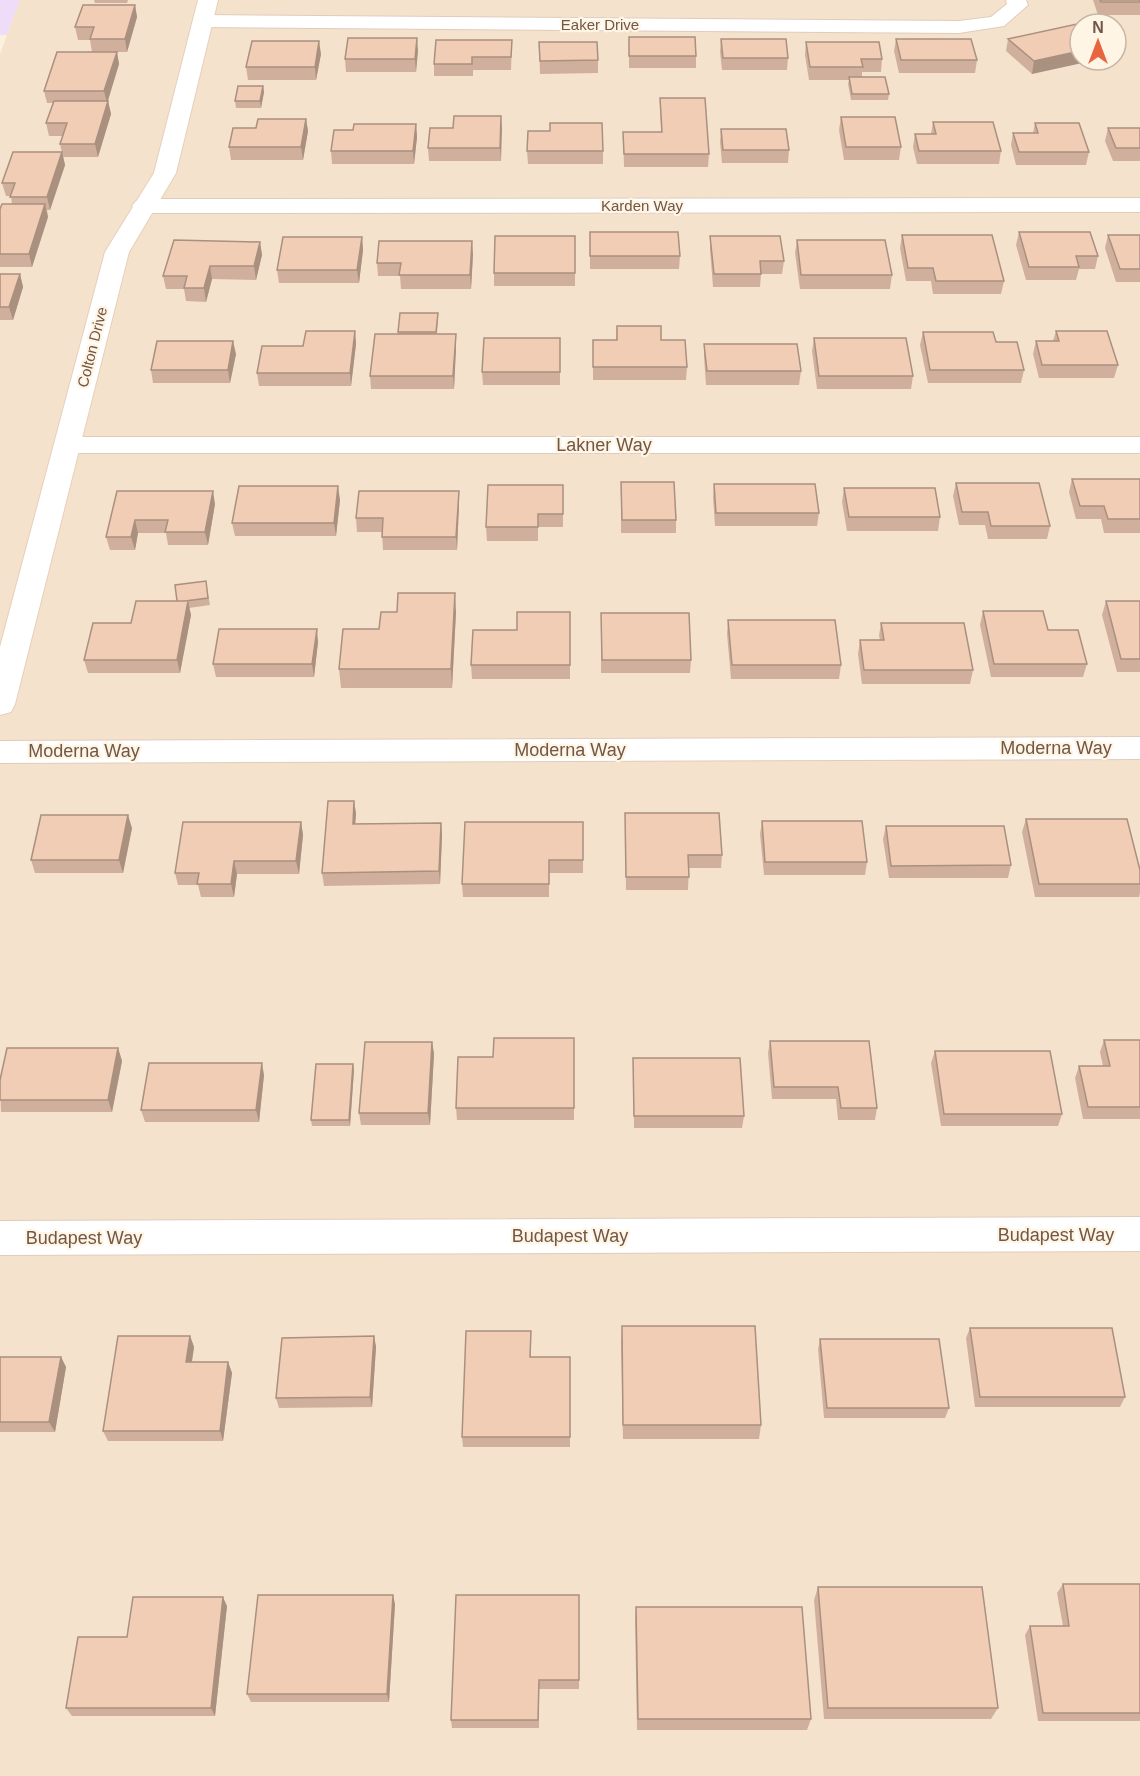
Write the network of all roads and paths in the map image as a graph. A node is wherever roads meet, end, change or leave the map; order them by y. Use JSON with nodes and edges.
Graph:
{"nodes":[{"id":1,"x":1016,"y":0,"type":"edge"},
{"id":2,"x":205,"y":10,"type":"edge"},
{"id":3,"x":1140,"y":205,"type":"edge"},
{"id":4,"x":144,"y":206,"type":"junction"},
{"id":5,"x":67,"y":445,"type":"junction"},
{"id":6,"x":1140,"y":445,"type":"edge"},
{"id":7,"x":0,"y":704,"type":"edge"},
{"id":8,"x":1140,"y":748,"type":"edge"},
{"id":9,"x":0,"y":752,"type":"edge"},
{"id":10,"x":1140,"y":1234,"type":"edge"},
{"id":11,"x":0,"y":1238,"type":"edge"}],
"edges":[{"from":1,"to":2,"type":"street","name":"Eaker Drive"},
{"from":2,"to":4,"type":"street","name":"Colton Drive"},
{"from":3,"to":4,"type":"street","name":"Karden Way"},
{"from":4,"to":5,"type":"street","name":"Colton Drive"},
{"from":5,"to":6,"type":"street","name":"Lakner Way"},
{"from":5,"to":7,"type":"street","name":"Colton Drive"},
{"from":8,"to":9,"type":"street","name":"Moderna Way"},
{"from":10,"to":11,"type":"street","name":"Budapest Way"}]}
